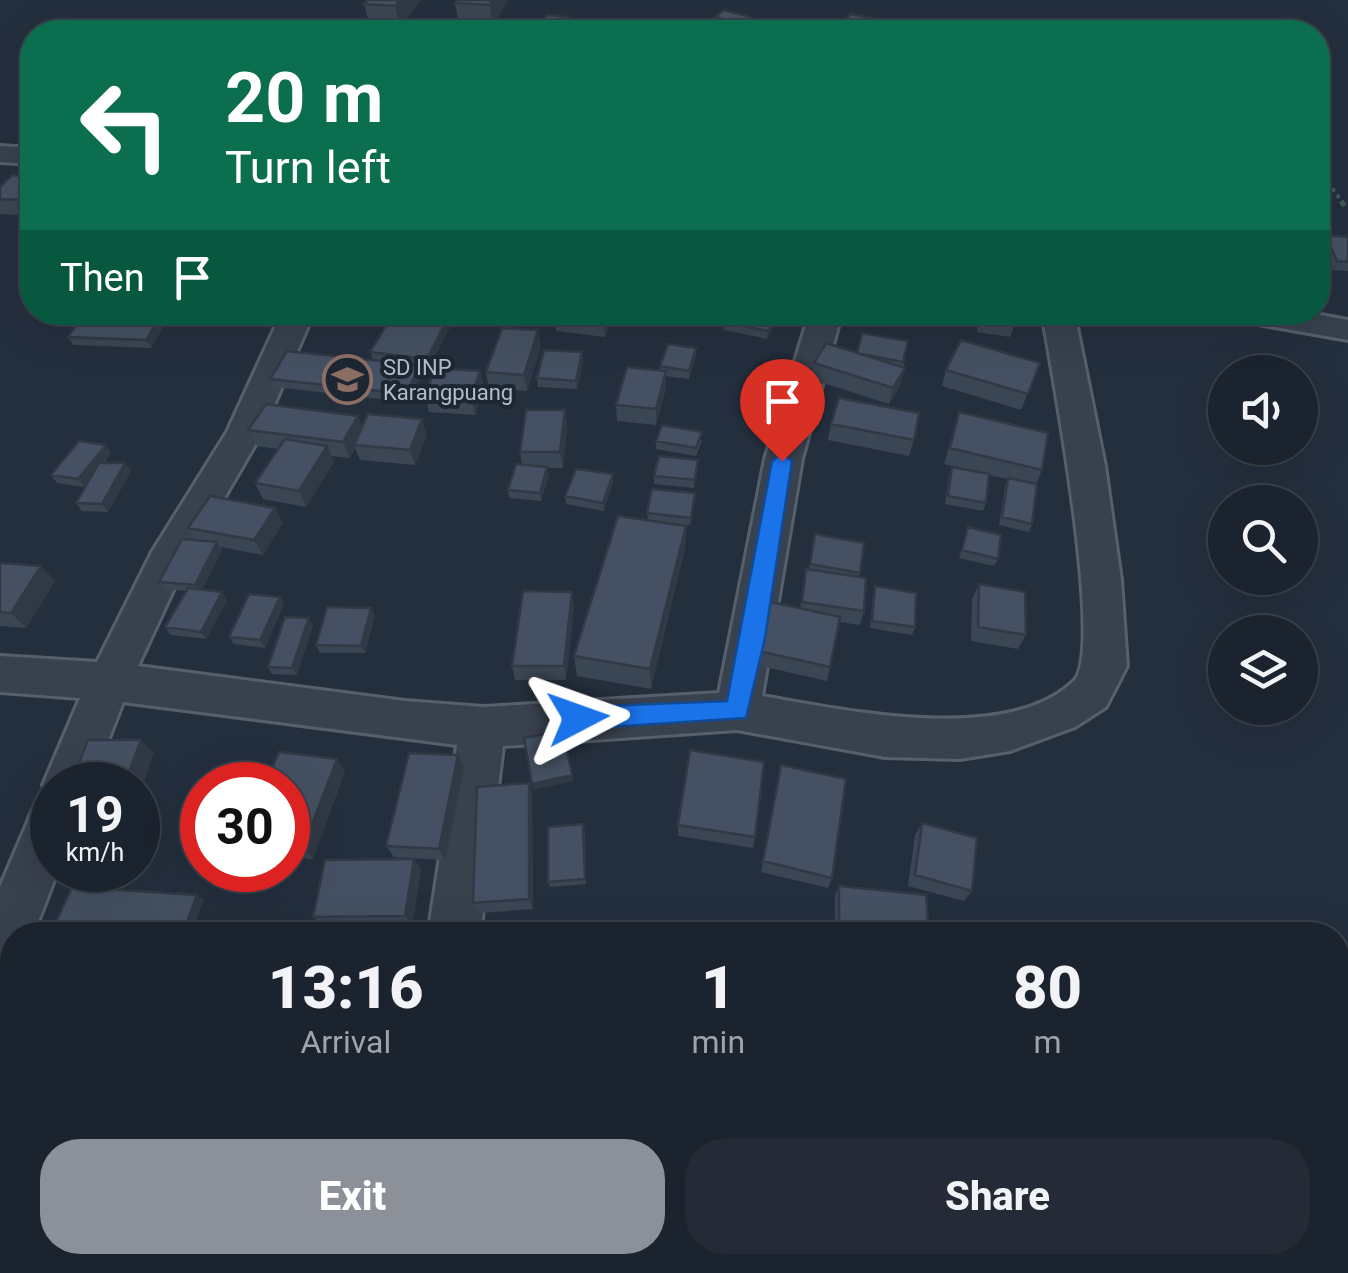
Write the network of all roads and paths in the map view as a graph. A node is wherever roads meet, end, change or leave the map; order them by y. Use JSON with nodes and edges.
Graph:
{"nodes":[{"id":1,"x":1330,"y":185,"type":"edge"},
{"id":2,"x":1348,"y":210,"type":"edge"},
{"id":3,"x":292,"y":325,"type":"edge"},
{"id":4,"x":822,"y":325,"type":"edge"},
{"id":5,"x":1060,"y":325,"type":"edge"},
{"id":6,"x":1320,"y":325,"type":"edge"},
{"id":7,"x":1348,"y":330,"type":"edge"},
{"id":8,"x":0,"y":674,"type":"edge"},
{"id":9,"x":109,"y":681,"type":"junction"},
{"id":10,"x":737,"y":711,"type":"junction"},
{"id":11,"x":483,"y":727,"type":"junction"},
{"id":12,"x":76,"y":762,"type":"edge"},
{"id":13,"x":30,"y":876,"type":"edge"},
{"id":14,"x":12,"y":922,"type":"edge"},
{"id":15,"x":456,"y":922,"type":"edge"}],
"edges":[{"from":1,"to":2,"type":"path"},
{"from":3,"to":9,"type":"street"},
{"from":4,"to":10,"type":"street"},
{"from":5,"to":10,"type":"street"},
{"from":6,"to":7,"type":"street"},
{"from":8,"to":9,"type":"street"},
{"from":9,"to":11,"type":"street"},
{"from":9,"to":12,"type":"street"},
{"from":10,"to":11,"type":"street"},
{"from":11,"to":15,"type":"street"},
{"from":13,"to":14,"type":"street"}]}
